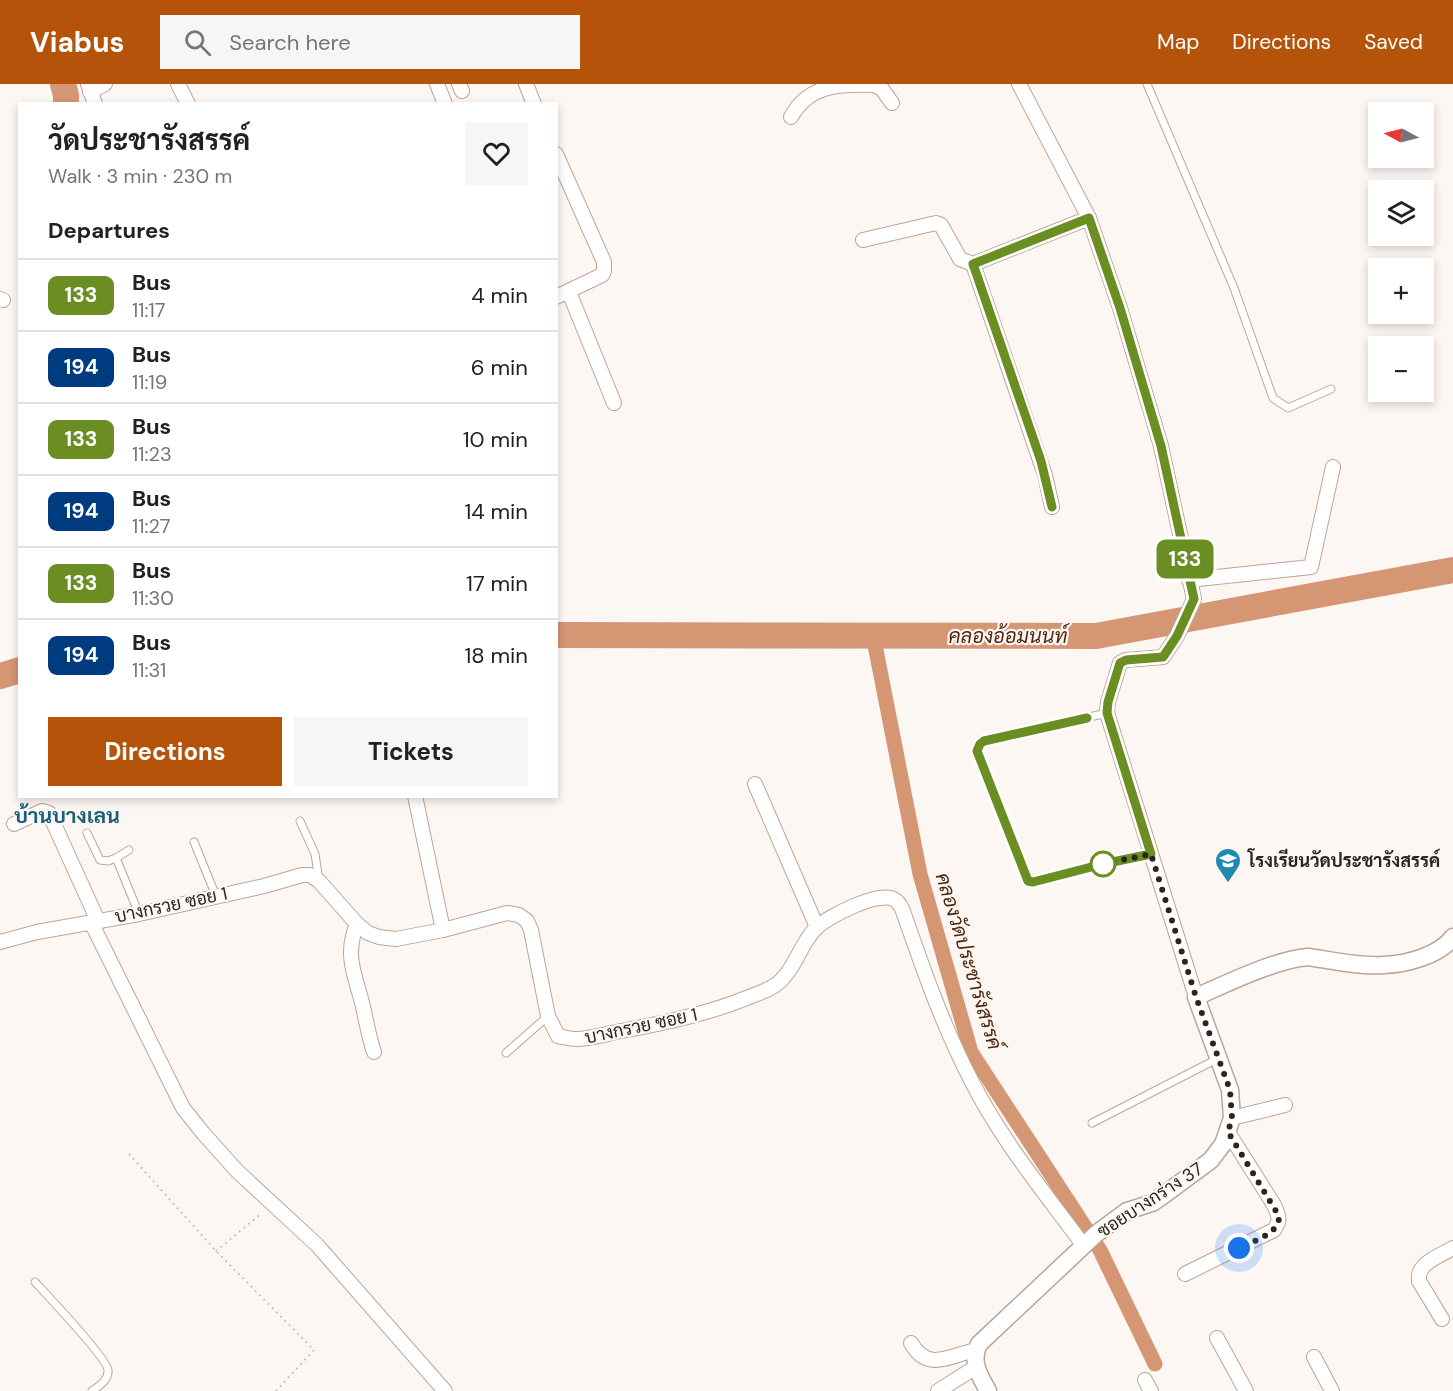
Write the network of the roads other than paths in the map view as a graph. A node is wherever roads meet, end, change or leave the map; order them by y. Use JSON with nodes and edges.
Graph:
{"nodes":[{"id":1,"x":105,"y":84,"type":"edge"},
{"id":2,"x":178,"y":84,"type":"edge"},
{"id":3,"x":437,"y":84,"type":"edge"},
{"id":4,"x":526,"y":84,"type":"edge"},
{"id":5,"x":1019,"y":84,"type":"edge"},
{"id":6,"x":1147,"y":84,"type":"edge"},
{"id":7,"x":822,"y":85,"type":"edge"},
{"id":8,"x":91,"y":93,"type":"edge"},
{"id":9,"x":187,"y":102,"type":"edge"},
{"id":10,"x":444,"y":102,"type":"edge"},
{"id":11,"x":533,"y":102,"type":"edge"},
{"id":12,"x":892,"y":103,"type":"dead end"},
{"id":13,"x":792,"y":117,"type":"dead end"},
{"id":14,"x":558,"y":158,"type":"edge"},
{"id":15,"x":1089,"y":218,"type":"junction"},
{"id":16,"x":863,"y":240,"type":"dead end"},
{"id":17,"x":973,"y":264,"type":"junction"},
{"id":18,"x":563,"y":295,"type":"edge"},
{"id":19,"x":1330,"y":389,"type":"dead end"},
{"id":20,"x":614,"y":403,"type":"dead end"},
{"id":21,"x":1333,"y":467,"type":"dead end"},
{"id":22,"x":1052,"y":507,"type":"dead end"},
{"id":23,"x":1189,"y":580,"type":"junction"},
{"id":24,"x":1107,"y":713,"type":"junction"},
{"id":25,"x":755,"y":784,"type":"dead end"},
{"id":26,"x":415,"y":798,"type":"edge"},
{"id":27,"x":300,"y":821,"type":"dead end"},
{"id":28,"x":14,"y":824,"type":"dead end"},
{"id":29,"x":87,"y":833,"type":"dead end"},
{"id":30,"x":194,"y":842,"type":"dead end"},
{"id":31,"x":129,"y":850,"type":"dead end"},
{"id":32,"x":1151,"y":854,"type":"junction"},
{"id":33,"x":116,"y":858,"type":"junction"},
{"id":34,"x":319,"y":881,"type":"junction"},
{"id":35,"x":216,"y":896,"type":"junction"},
{"id":36,"x":139,"y":914,"type":"junction"},
{"id":37,"x":94,"y":922,"type":"junction"},
{"id":38,"x":357,"y":924,"type":"junction"},
{"id":39,"x":817,"y":927,"type":"junction"},
{"id":40,"x":443,"y":930,"type":"junction"},
{"id":41,"x":1453,"y":937,"type":"edge"},
{"id":42,"x":0,"y":942,"type":"edge"},
{"id":43,"x":1196,"y":997,"type":"junction"},
{"id":44,"x":548,"y":1016,"type":"junction"},
{"id":45,"x":374,"y":1052,"type":"dead end"},
{"id":46,"x":506,"y":1053,"type":"dead end"},
{"id":47,"x":1219,"y":1058,"type":"junction"},
{"id":48,"x":1285,"y":1105,"type":"dead end"},
{"id":49,"x":1092,"y":1123,"type":"dead end"},
{"id":50,"x":1230,"y":1125,"type":"junction"},
{"id":51,"x":1089,"y":1241,"type":"junction"},
{"id":52,"x":1453,"y":1248,"type":"edge"},
{"id":53,"x":1185,"y":1275,"type":"dead end"},
{"id":54,"x":35,"y":1282,"type":"dead end"},
{"id":55,"x":1442,"y":1319,"type":"dead end"},
{"id":56,"x":1217,"y":1338,"type":"dead end"},
{"id":57,"x":910,"y":1343,"type":"dead end"},
{"id":58,"x":976,"y":1350,"type":"junction"},
{"id":59,"x":1314,"y":1357,"type":"dead end"},
{"id":60,"x":976,"y":1367,"type":"junction"},
{"id":61,"x":92,"y":1391,"type":"edge"},
{"id":62,"x":445,"y":1391,"type":"edge"},
{"id":63,"x":938,"y":1391,"type":"edge"},
{"id":64,"x":988,"y":1391,"type":"edge"},
{"id":65,"x":1246,"y":1391,"type":"edge"},
{"id":66,"x":1332,"y":1391,"type":"edge"}],
"edges":[{"from":1,"to":8,"type":"street"},
{"from":2,"to":9,"type":"street"},
{"from":3,"to":10,"type":"street"},
{"from":4,"to":11,"type":"street"},
{"from":5,"to":15,"type":"street"},
{"from":6,"to":19,"type":"lane"},
{"from":7,"to":12,"type":"street"},
{"from":7,"to":13,"type":"street"},
{"from":14,"to":18,"type":"street"},
{"from":15,"to":17,"type":"street"},
{"from":15,"to":23,"type":"street"},
{"from":16,"to":17,"type":"street"},
{"from":17,"to":22,"type":"street"},
{"from":18,"to":20,"type":"street"},
{"from":21,"to":23,"type":"street"},
{"from":23,"to":24,"type":"street"},
{"from":24,"to":32,"type":"street"},
{"from":24,"to":32,"type":"lane"},
{"from":25,"to":39,"type":"street"},
{"from":26,"to":40,"type":"street"},
{"from":27,"to":34,"type":"lane"},
{"from":28,"to":37,"type":"street"},
{"from":29,"to":33,"type":"lane"},
{"from":30,"to":35,"type":"lane"},
{"from":31,"to":33,"type":"lane"},
{"from":32,"to":43,"type":"street"},
{"from":33,"to":36,"type":"lane"},
{"from":34,"to":35,"type":"street","name":"บางกรวย ซอย 1"},
{"from":34,"to":38,"type":"street","name":"บางกรวย ซอย 1"},
{"from":35,"to":36,"type":"street","name":"บางกรวย ซอย 1"},
{"from":36,"to":37,"type":"street","name":"บางกรวย ซอย 1"},
{"from":37,"to":42,"type":"street","name":"บางกรวย ซอย 1"},
{"from":37,"to":62,"type":"street"},
{"from":38,"to":40,"type":"street","name":"บางกรวย ซอย 1"},
{"from":38,"to":45,"type":"street"},
{"from":39,"to":44,"type":"street","name":"บางกรวย ซอย 1"},
{"from":39,"to":51,"type":"street","name":"บางกรวย ซอย 1"},
{"from":40,"to":44,"type":"street","name":"บางกรวย ซอย 1"},
{"from":41,"to":43,"type":"street"},
{"from":43,"to":47,"type":"street"},
{"from":44,"to":46,"type":"lane"},
{"from":47,"to":49,"type":"lane"},
{"from":47,"to":50,"type":"street"},
{"from":48,"to":50,"type":"street"},
{"from":50,"to":51,"type":"street","name":"ซอยบางกร่าง 37"},
{"from":50,"to":53,"type":"street"},
{"from":51,"to":58,"type":"street","name":"ซอยบางกร่าง 37"},
{"from":52,"to":55,"type":"street"},
{"from":54,"to":61,"type":"lane"},
{"from":56,"to":65,"type":"street"},
{"from":57,"to":58,"type":"street"},
{"from":58,"to":60,"type":"street"},
{"from":59,"to":66,"type":"street"},
{"from":60,"to":63,"type":"street"},
{"from":60,"to":64,"type":"street"}]}
